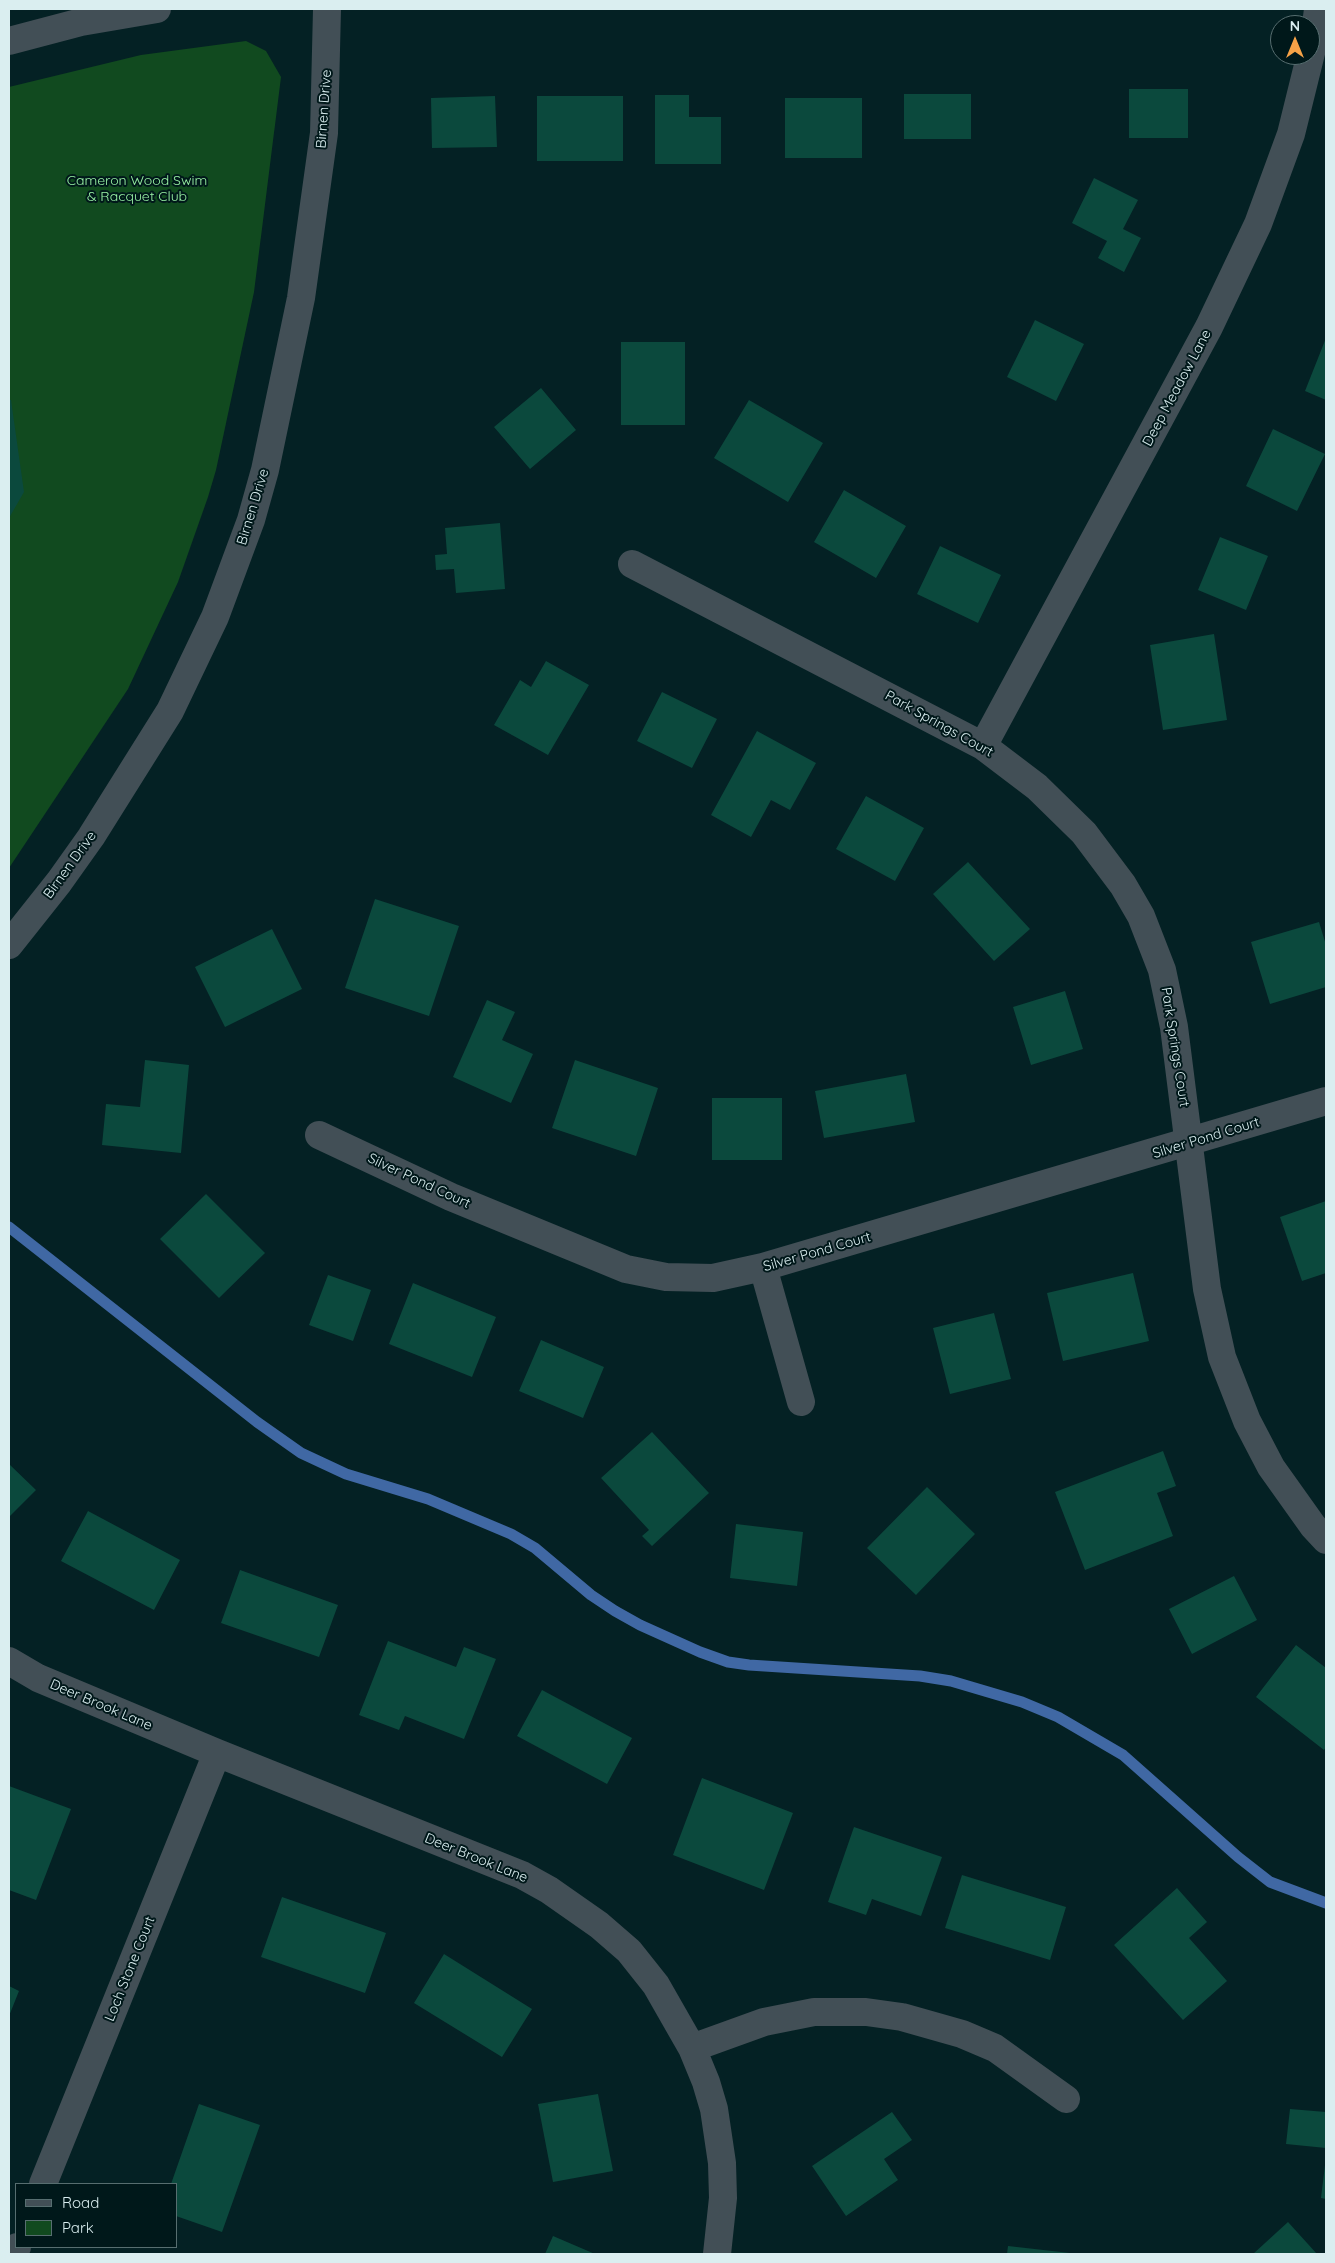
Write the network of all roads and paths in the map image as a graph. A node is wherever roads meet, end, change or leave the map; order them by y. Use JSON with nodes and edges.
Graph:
{"nodes":[{"id":1,"x":156,"y":9,"type":"edge"},
{"id":2,"x":327,"y":9,"type":"edge"},
{"id":3,"x":1318,"y":9,"type":"edge"},
{"id":4,"x":9,"y":41,"type":"edge"},
{"id":5,"x":632,"y":564,"type":"dead end"},
{"id":6,"x":983,"y":746,"type":"junction"},
{"id":7,"x":9,"y":945,"type":"edge"},
{"id":8,"x":1326,"y":1101,"type":"edge"},
{"id":9,"x":319,"y":1135,"type":"dead end"},
{"id":10,"x":1189,"y":1143,"type":"junction"},
{"id":11,"x":763,"y":1267,"type":"junction"},
{"id":12,"x":801,"y":1402,"type":"dead end"},
{"id":13,"x":1326,"y":1540,"type":"edge"},
{"id":14,"x":9,"y":1661,"type":"edge"},
{"id":15,"x":217,"y":1753,"type":"junction"},
{"id":16,"x":692,"y":2048,"type":"junction"},
{"id":17,"x":1066,"y":2099,"type":"dead end"},
{"id":18,"x":43,"y":2183,"type":"edge"},
{"id":19,"x":717,"y":2254,"type":"edge"}],
"edges":[{"from":1,"to":4,"type":"street"},
{"from":2,"to":7,"type":"street","name":"Birnen Drive"},
{"from":3,"to":6,"type":"street","name":"Deep Meadow Lane"},
{"from":5,"to":6,"type":"street","name":"Park Springs Court"},
{"from":6,"to":10,"type":"street","name":"Park Springs Court"},
{"from":8,"to":10,"type":"street","name":"Silver Pond Court"},
{"from":9,"to":11,"type":"street","name":"Silver Pond Court"},
{"from":10,"to":11,"type":"street","name":"Silver Pond Court"},
{"from":10,"to":13,"type":"street","name":"Park Springs Court"},
{"from":11,"to":12,"type":"street"},
{"from":14,"to":15,"type":"street","name":"Deer Brook Lane"},
{"from":15,"to":16,"type":"street","name":"Deer Brook Lane"},
{"from":15,"to":18,"type":"street","name":"Loch Stone Court"},
{"from":16,"to":17,"type":"street"},
{"from":16,"to":19,"type":"street","name":"Deer Brook Lane"}]}
